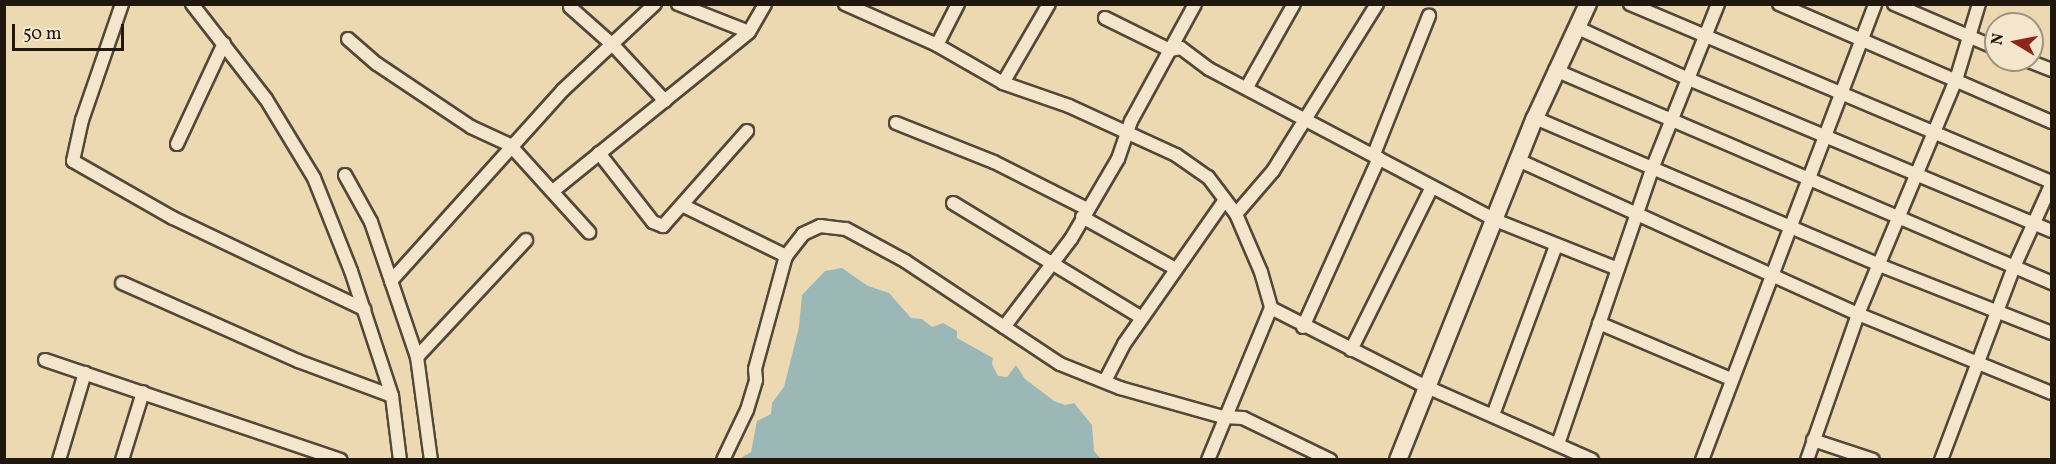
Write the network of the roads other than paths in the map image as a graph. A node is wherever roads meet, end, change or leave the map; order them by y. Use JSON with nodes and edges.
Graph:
{"nodes":[{"id":1,"x":122,"y":4,"type":"edge"},
{"id":2,"x":192,"y":4,"type":"edge"},
{"id":3,"x":655,"y":4,"type":"edge"},
{"id":4,"x":678,"y":4,"type":"edge"},
{"id":5,"x":765,"y":4,"type":"edge"},
{"id":6,"x":845,"y":4,"type":"edge"},
{"id":7,"x":958,"y":4,"type":"edge"},
{"id":8,"x":1049,"y":4,"type":"edge"},
{"id":9,"x":1195,"y":4,"type":"edge"},
{"id":10,"x":1294,"y":4,"type":"edge"},
{"id":11,"x":1377,"y":4,"type":"edge"},
{"id":12,"x":1588,"y":4,"type":"edge"},
{"id":13,"x":1630,"y":4,"type":"edge"},
{"id":14,"x":1718,"y":4,"type":"edge"},
{"id":15,"x":1779,"y":4,"type":"edge"},
{"id":16,"x":1875,"y":4,"type":"edge"},
{"id":17,"x":1894,"y":4,"type":"edge"},
{"id":18,"x":1979,"y":4,"type":"edge"},
{"id":19,"x":570,"y":7,"type":"dead end"},
{"id":20,"x":1429,"y":16,"type":"dead end"},
{"id":21,"x":1105,"y":18,"type":"dead end"},
{"id":22,"x":1578,"y":28,"type":"junction"},
{"id":23,"x":749,"y":32,"type":"junction"},
{"id":24,"x":1704,"y":34,"type":"junction"},
{"id":25,"x":1862,"y":38,"type":"junction"},
{"id":26,"x":1970,"y":38,"type":"junction"},
{"id":27,"x":348,"y":39,"type":"dead end"},
{"id":28,"x":224,"y":43,"type":"junction"},
{"id":29,"x":1984,"y":43,"type":"edge"},
{"id":30,"x":937,"y":45,"type":"junction"},
{"id":31,"x":614,"y":46,"type":"junction"},
{"id":32,"x":1170,"y":50,"type":"junction"},
{"id":33,"x":1555,"y":70,"type":"junction"},
{"id":34,"x":1686,"y":78,"type":"junction"},
{"id":35,"x":1956,"y":80,"type":"junction"},
{"id":36,"x":1003,"y":82,"type":"junction"},
{"id":37,"x":1247,"y":87,"type":"junction"},
{"id":38,"x":1839,"y":93,"type":"junction"},
{"id":39,"x":665,"y":101,"type":"junction"},
{"id":40,"x":1535,"y":118,"type":"junction"},
{"id":41,"x":1307,"y":120,"type":"junction"},
{"id":42,"x":1670,"y":122,"type":"junction"},
{"id":43,"x":2052,"y":122,"type":"edge"},
{"id":44,"x":896,"y":123,"type":"dead end"},
{"id":45,"x":747,"y":131,"type":"dead end"},
{"id":46,"x":1129,"y":133,"type":"junction"},
{"id":47,"x":1935,"y":133,"type":"junction"},
{"id":48,"x":1823,"y":136,"type":"junction"},
{"id":49,"x":177,"y":144,"type":"dead end"},
{"id":50,"x":510,"y":145,"type":"junction"},
{"id":51,"x":599,"y":153,"type":"junction"},
{"id":52,"x":1376,"y":156,"type":"junction"},
{"id":53,"x":1518,"y":160,"type":"junction"},
{"id":54,"x":1652,"y":169,"type":"junction"},
{"id":55,"x":345,"y":175,"type":"dead end"},
{"id":56,"x":1917,"y":176,"type":"junction"},
{"id":57,"x":1806,"y":178,"type":"junction"},
{"id":58,"x":2052,"y":182,"type":"edge"},
{"id":59,"x":1432,"y":187,"type":"junction"},
{"id":60,"x":553,"y":191,"type":"junction"},
{"id":61,"x":1225,"y":200,"type":"junction"},
{"id":62,"x":953,"y":203,"type":"dead end"},
{"id":63,"x":684,"y":206,"type":"junction"},
{"id":64,"x":1637,"y":212,"type":"junction"},
{"id":65,"x":1084,"y":213,"type":"junction"},
{"id":66,"x":1236,"y":214,"type":"junction"},
{"id":67,"x":1899,"y":219,"type":"junction"},
{"id":68,"x":1495,"y":220,"type":"junction"},
{"id":69,"x":2032,"y":223,"type":"junction"},
{"id":70,"x":1789,"y":224,"type":"junction"},
{"id":71,"x":2052,"y":231,"type":"edge"},
{"id":72,"x":589,"y":232,"type":"dead end"},
{"id":73,"x":526,"y":240,"type":"dead end"},
{"id":74,"x":1556,"y":246,"type":"junction"},
{"id":75,"x":786,"y":256,"type":"junction"},
{"id":76,"x":1053,"y":265,"type":"junction"},
{"id":77,"x":1879,"y":265,"type":"junction"},
{"id":78,"x":2013,"y":268,"type":"junction"},
{"id":79,"x":1176,"y":269,"type":"junction"},
{"id":80,"x":1618,"y":269,"type":"junction"},
{"id":81,"x":1769,"y":275,"type":"junction"},
{"id":82,"x":391,"y":281,"type":"junction"},
{"id":83,"x":122,"y":283,"type":"dead end"},
{"id":84,"x":2052,"y":283,"type":"edge"},
{"id":85,"x":1271,"y":308,"type":"junction"},
{"id":86,"x":364,"y":309,"type":"junction"},
{"id":87,"x":1997,"y":313,"type":"junction"},
{"id":88,"x":1858,"y":314,"type":"junction"},
{"id":89,"x":1142,"y":318,"type":"junction"},
{"id":90,"x":1599,"y":323,"type":"junction"},
{"id":91,"x":1004,"y":327,"type":"junction"},
{"id":92,"x":1303,"y":327,"type":"junction"},
{"id":93,"x":2052,"y":333,"type":"edge"},
{"id":94,"x":1351,"y":350,"type":"junction"},
{"id":95,"x":417,"y":357,"type":"junction"},
{"id":96,"x":45,"y":360,"type":"dead end"},
{"id":97,"x":1978,"y":362,"type":"junction"},
{"id":98,"x":85,"y":373,"type":"junction"},
{"id":99,"x":1731,"y":378,"type":"junction"},
{"id":100,"x":1105,"y":381,"type":"junction"},
{"id":101,"x":1430,"y":388,"type":"junction"},
{"id":102,"x":143,"y":392,"type":"junction"},
{"id":103,"x":2052,"y":393,"type":"edge"},
{"id":104,"x":392,"y":396,"type":"junction"},
{"id":105,"x":1493,"y":416,"type":"junction"},
{"id":106,"x":1224,"y":417,"type":"junction"},
{"id":107,"x":1812,"y":440,"type":"junction"},
{"id":108,"x":1558,"y":444,"type":"junction"},
{"id":109,"x":59,"y":459,"type":"edge"},
{"id":110,"x":122,"y":459,"type":"edge"},
{"id":111,"x":341,"y":459,"type":"edge"},
{"id":112,"x":400,"y":459,"type":"edge"},
{"id":113,"x":431,"y":459,"type":"edge"},
{"id":114,"x":723,"y":459,"type":"edge"},
{"id":115,"x":1208,"y":459,"type":"edge"},
{"id":116,"x":1330,"y":459,"type":"edge"},
{"id":117,"x":1398,"y":459,"type":"edge"},
{"id":118,"x":1592,"y":459,"type":"edge"},
{"id":119,"x":1702,"y":459,"type":"edge"},
{"id":120,"x":1807,"y":459,"type":"edge"},
{"id":121,"x":1873,"y":459,"type":"edge"},
{"id":122,"x":1941,"y":459,"type":"edge"}],
"edges":[{"from":1,"to":86,"type":"street"},
{"from":2,"to":28,"type":"street"},
{"from":3,"to":31,"type":"street"},
{"from":4,"to":23,"type":"street"},
{"from":5,"to":23,"type":"street"},
{"from":6,"to":30,"type":"street"},
{"from":7,"to":30,"type":"street"},
{"from":8,"to":36,"type":"street"},
{"from":9,"to":32,"type":"street"},
{"from":10,"to":37,"type":"street"},
{"from":11,"to":41,"type":"street"},
{"from":12,"to":22,"type":"street"},
{"from":13,"to":24,"type":"street"},
{"from":14,"to":24,"type":"street"},
{"from":15,"to":25,"type":"street"},
{"from":16,"to":25,"type":"street"},
{"from":17,"to":26,"type":"street"},
{"from":18,"to":26,"type":"street"},
{"from":19,"to":31,"type":"street"},
{"from":20,"to":52,"type":"street"},
{"from":21,"to":32,"type":"street"},
{"from":22,"to":33,"type":"street"},
{"from":22,"to":34,"type":"street"},
{"from":23,"to":39,"type":"street"},
{"from":24,"to":34,"type":"street"},
{"from":24,"to":38,"type":"street"},
{"from":25,"to":35,"type":"street"},
{"from":25,"to":38,"type":"street"},
{"from":26,"to":29,"type":"street"},
{"from":26,"to":35,"type":"street"},
{"from":27,"to":50,"type":"street"},
{"from":28,"to":49,"type":"street"},
{"from":28,"to":86,"type":"street"},
{"from":30,"to":36,"type":"street"},
{"from":31,"to":39,"type":"street"},
{"from":31,"to":50,"type":"street"},
{"from":32,"to":37,"type":"street"},
{"from":32,"to":46,"type":"street"},
{"from":33,"to":40,"type":"street"},
{"from":33,"to":42,"type":"street"},
{"from":34,"to":42,"type":"street"},
{"from":34,"to":48,"type":"street"},
{"from":35,"to":43,"type":"street"},
{"from":35,"to":47,"type":"street"},
{"from":36,"to":46,"type":"street"},
{"from":37,"to":41,"type":"street"},
{"from":38,"to":47,"type":"street"},
{"from":38,"to":48,"type":"street"},
{"from":39,"to":51,"type":"street"},
{"from":40,"to":53,"type":"street"},
{"from":40,"to":54,"type":"street"},
{"from":41,"to":52,"type":"street"},
{"from":41,"to":66,"type":"street"},
{"from":42,"to":54,"type":"street"},
{"from":42,"to":57,"type":"street"},
{"from":44,"to":65,"type":"street"},
{"from":45,"to":63,"type":"street"},
{"from":46,"to":61,"type":"street"},
{"from":46,"to":65,"type":"street"},
{"from":47,"to":56,"type":"street"},
{"from":47,"to":58,"type":"street"},
{"from":48,"to":56,"type":"street"},
{"from":48,"to":57,"type":"street"},
{"from":50,"to":60,"type":"street"},
{"from":50,"to":82,"type":"street"},
{"from":51,"to":60,"type":"street"},
{"from":51,"to":63,"type":"street"},
{"from":52,"to":59,"type":"street"},
{"from":52,"to":92,"type":"street"},
{"from":53,"to":64,"type":"street"},
{"from":53,"to":68,"type":"street"},
{"from":54,"to":64,"type":"street"},
{"from":54,"to":70,"type":"street"},
{"from":55,"to":82,"type":"street"},
{"from":56,"to":67,"type":"street"},
{"from":56,"to":69,"type":"street"},
{"from":57,"to":67,"type":"street"},
{"from":57,"to":70,"type":"street"},
{"from":58,"to":69,"type":"street"},
{"from":59,"to":68,"type":"street"},
{"from":59,"to":94,"type":"street"},
{"from":60,"to":72,"type":"street"},
{"from":61,"to":66,"type":"street"},
{"from":61,"to":79,"type":"street"},
{"from":62,"to":76,"type":"street"},
{"from":63,"to":75,"type":"street"},
{"from":64,"to":80,"type":"street"},
{"from":64,"to":81,"type":"street"},
{"from":65,"to":76,"type":"street"},
{"from":65,"to":79,"type":"street"},
{"from":66,"to":85,"type":"street"},
{"from":67,"to":77,"type":"street"},
{"from":67,"to":78,"type":"street"},
{"from":68,"to":74,"type":"street"},
{"from":68,"to":101,"type":"street"},
{"from":69,"to":71,"type":"street"},
{"from":69,"to":78,"type":"street"},
{"from":70,"to":77,"type":"street"},
{"from":70,"to":81,"type":"street"},
{"from":73,"to":95,"type":"street"},
{"from":74,"to":80,"type":"street"},
{"from":74,"to":105,"type":"street"},
{"from":75,"to":91,"type":"street"},
{"from":75,"to":114,"type":"street"},
{"from":76,"to":89,"type":"street"},
{"from":76,"to":91,"type":"street"},
{"from":77,"to":87,"type":"street"},
{"from":77,"to":88,"type":"street"},
{"from":78,"to":84,"type":"street"},
{"from":78,"to":87,"type":"street"},
{"from":79,"to":89,"type":"street"},
{"from":80,"to":90,"type":"street"},
{"from":81,"to":88,"type":"street"},
{"from":81,"to":99,"type":"street"},
{"from":82,"to":95,"type":"street"},
{"from":83,"to":104,"type":"street"},
{"from":85,"to":92,"type":"street"},
{"from":85,"to":106,"type":"street"},
{"from":86,"to":104,"type":"street"},
{"from":87,"to":93,"type":"street"},
{"from":87,"to":97,"type":"street"},
{"from":88,"to":97,"type":"street"},
{"from":88,"to":107,"type":"street"},
{"from":89,"to":100,"type":"street"},
{"from":90,"to":99,"type":"street"},
{"from":90,"to":108,"type":"street"},
{"from":91,"to":100,"type":"street"},
{"from":92,"to":94,"type":"street"},
{"from":94,"to":101,"type":"street"},
{"from":95,"to":113,"type":"street"},
{"from":96,"to":98,"type":"street"},
{"from":97,"to":103,"type":"street"},
{"from":97,"to":122,"type":"street"},
{"from":98,"to":102,"type":"street"},
{"from":98,"to":109,"type":"street"},
{"from":99,"to":119,"type":"street"},
{"from":100,"to":106,"type":"street"},
{"from":101,"to":105,"type":"street"},
{"from":101,"to":117,"type":"street"},
{"from":102,"to":110,"type":"street"},
{"from":102,"to":111,"type":"street"},
{"from":104,"to":112,"type":"street"},
{"from":105,"to":108,"type":"street"},
{"from":106,"to":115,"type":"street"},
{"from":106,"to":116,"type":"street"},
{"from":107,"to":120,"type":"street"},
{"from":107,"to":121,"type":"street"},
{"from":108,"to":118,"type":"street"}]}
